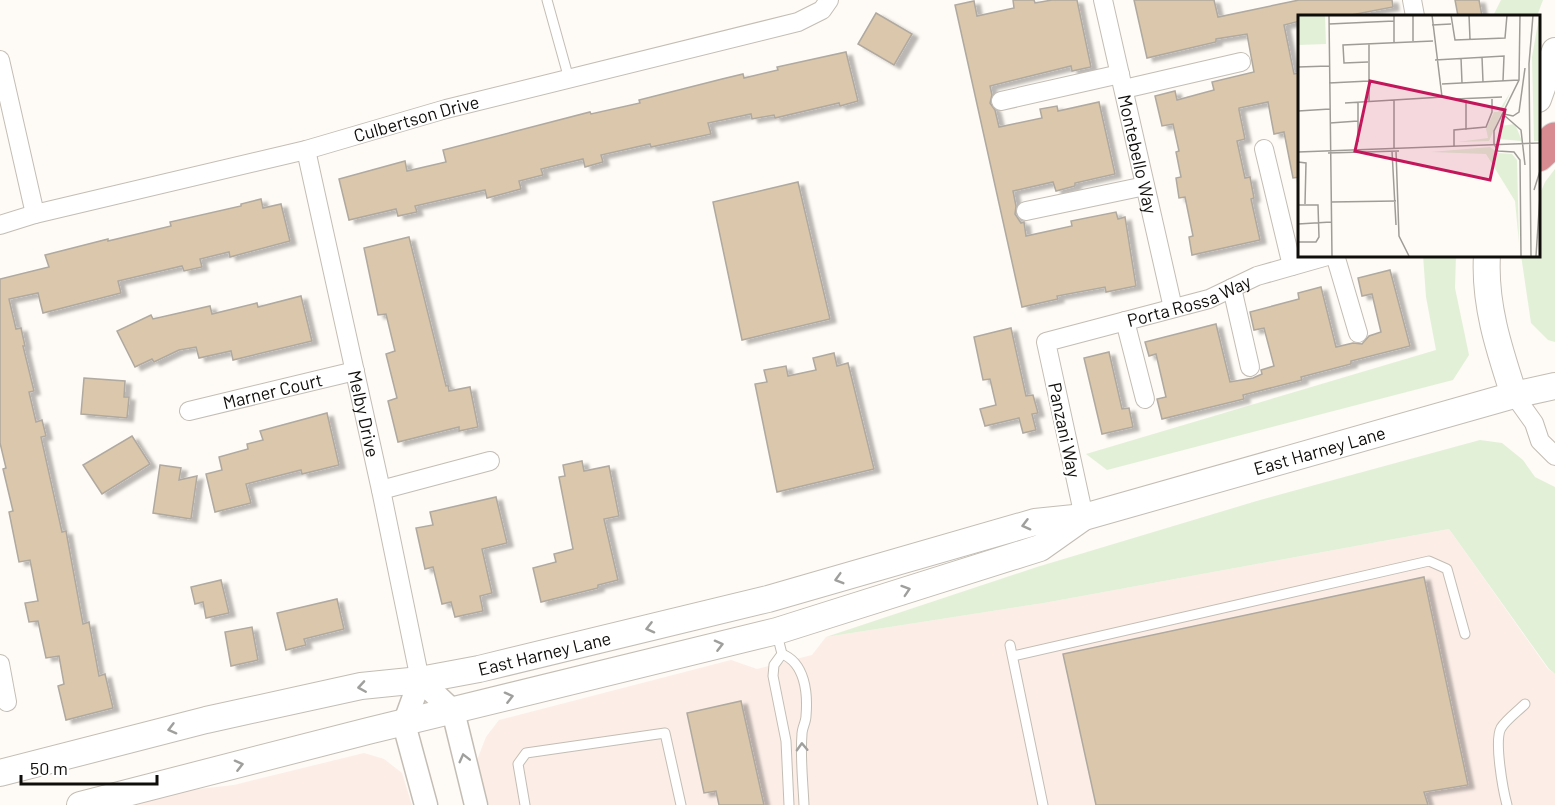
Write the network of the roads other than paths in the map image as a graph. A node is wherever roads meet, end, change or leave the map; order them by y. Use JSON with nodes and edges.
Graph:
{"nodes":[{"id":1,"x":547,"y":0,"type":"edge"},
{"id":2,"x":830,"y":0,"type":"edge"},
{"id":3,"x":1104,"y":0,"type":"edge"},
{"id":4,"x":1412,"y":0,"type":"edge"},
{"id":5,"x":1415,"y":15,"type":"edge"},
{"id":6,"x":1555,"y":51,"type":"edge"},
{"id":7,"x":0,"y":60,"type":"edge"},
{"id":8,"x":1241,"y":62,"type":"dead end"},
{"id":9,"x":569,"y":79,"type":"junction"},
{"id":10,"x":1122,"y":81,"type":"junction"},
{"id":11,"x":1540,"y":96,"type":"edge"},
{"id":12,"x":1001,"y":101,"type":"dead end"},
{"id":13,"x":1555,"y":139,"type":"edge"},
{"id":14,"x":1264,"y":149,"type":"dead end"},
{"id":15,"x":306,"y":150,"type":"junction"},
{"id":16,"x":1540,"y":154,"type":"edge"},
{"id":17,"x":1145,"y":186,"type":"junction"},
{"id":18,"x":1026,"y":211,"type":"dead end"},
{"id":19,"x":35,"y":214,"type":"junction"},
{"id":20,"x":0,"y":225,"type":"edge"},
{"id":21,"x":1329,"y":256,"type":"edge"},
{"id":22,"x":1333,"y":256,"type":"edge"},
{"id":23,"x":1486,"y":256,"type":"edge"},
{"id":24,"x":1292,"y":266,"type":"junction"},
{"id":25,"x":1232,"y":288,"type":"junction"},
{"id":26,"x":1173,"y":308,"type":"junction"},
{"id":27,"x":1125,"y":321,"type":"junction"},
{"id":28,"x":1358,"y":333,"type":"dead end"},
{"id":29,"x":1046,"y":342,"type":"joint"},
{"id":30,"x":1251,"y":367,"type":"dead end"},
{"id":31,"x":355,"y":371,"type":"junction"},
{"id":32,"x":1555,"y":386,"type":"edge"},
{"id":33,"x":1514,"y":395,"type":"junction"},
{"id":34,"x":1145,"y":399,"type":"dead end"},
{"id":35,"x":189,"y":411,"type":"dead end"},
{"id":36,"x":1555,"y":456,"type":"edge"},
{"id":37,"x":490,"y":462,"type":"dead end"},
{"id":38,"x":381,"y":490,"type":"junction"},
{"id":39,"x":1084,"y":517,"type":"junction"},
{"id":40,"x":1465,"y":634,"type":"dead end"},
{"id":41,"x":780,"y":643,"type":"junction"},
{"id":42,"x":1010,"y":645,"type":"dead end"},
{"id":43,"x":1013,"y":656,"type":"junction"},
{"id":44,"x":0,"y":664,"type":"edge"},
{"id":45,"x":420,"y":680,"type":"junction"},
{"id":46,"x":7,"y":702,"type":"dead end"},
{"id":47,"x":1525,"y":704,"type":"dead end"},
{"id":48,"x":453,"y":711,"type":"junction"},
{"id":49,"x":404,"y":724,"type":"junction"},
{"id":50,"x":0,"y":773,"type":"edge"},
{"id":51,"x":80,"y":805,"type":"edge"},
{"id":52,"x":426,"y":805,"type":"edge"},
{"id":53,"x":476,"y":805,"type":"edge"},
{"id":54,"x":525,"y":805,"type":"edge"},
{"id":55,"x":681,"y":805,"type":"edge"},
{"id":56,"x":789,"y":805,"type":"edge"},
{"id":57,"x":804,"y":805,"type":"edge"},
{"id":58,"x":1043,"y":805,"type":"edge"},
{"id":59,"x":1507,"y":805,"type":"edge"}],
"edges":[{"from":1,"to":9,"type":"lane"},
{"from":2,"to":9,"type":"street","name":"Culbertson Drive"},
{"from":3,"to":10,"type":"street","name":"Montebello Way"},
{"from":4,"to":5,"type":"street"},
{"from":6,"to":11,"type":"main road"},
{"from":7,"to":19,"type":"street"},
{"from":8,"to":10,"type":"street"},
{"from":9,"to":15,"type":"street","name":"Culbertson Drive"},
{"from":10,"to":12,"type":"street"},
{"from":10,"to":17,"type":"street","name":"Montebello Way"},
{"from":13,"to":16,"type":"highway"},
{"from":14,"to":24,"type":"street"},
{"from":15,"to":19,"type":"street","name":"Culbertson Drive"},
{"from":15,"to":31,"type":"street","name":"Melby Drive"},
{"from":17,"to":18,"type":"street"},
{"from":17,"to":26,"type":"street","name":"Montebello Way"},
{"from":19,"to":20,"type":"street","name":"Culbertson Drive"},
{"from":21,"to":24,"type":"street","name":"Porta Rossa Way"},
{"from":22,"to":28,"type":"street"},
{"from":23,"to":33,"type":"main road"},
{"from":24,"to":25,"type":"street","name":"Porta Rossa Way"},
{"from":25,"to":26,"type":"street","name":"Porta Rossa Way"},
{"from":25,"to":30,"type":"street"},
{"from":26,"to":27,"type":"street","name":"Porta Rossa Way"},
{"from":27,"to":29,"type":"street","name":"Porta Rossa Way"},
{"from":27,"to":34,"type":"street"},
{"from":29,"to":39,"type":"street","name":"Panzani Way"},
{"from":31,"to":35,"type":"street","name":"Marner Court"},
{"from":31,"to":38,"type":"street","name":"Melby Drive"},
{"from":32,"to":33,"type":"main road","name":"East Harney Lane"},
{"from":33,"to":36,"type":"street"},
{"from":33,"to":39,"type":"main road","name":"East Harney Lane"},
{"from":37,"to":38,"type":"street"},
{"from":38,"to":45,"type":"street","name":"Melby Drive"},
{"from":41,"to":39,"type":"main road","name":"East Harney Lane","one_way":true},
{"from":39,"to":45,"type":"main road","name":"East Harney Lane","one_way":true},
{"from":40,"to":43,"type":"lane"},
{"from":48,"to":41,"type":"main road","name":"East Harney Lane","one_way":true},
{"from":41,"to":56,"type":"lane"},
{"from":57,"to":41,"type":"lane","one_way":true},
{"from":42,"to":43,"type":"lane"},
{"from":43,"to":58,"type":"lane"},
{"from":44,"to":46,"type":"street"},
{"from":45,"to":48,"type":"street"},
{"from":45,"to":49,"type":"street"},
{"from":45,"to":50,"type":"main road","name":"East Harney Lane","one_way":true},
{"from":47,"to":59,"type":"lane"},
{"from":48,"to":49,"type":"main road","name":"East Harney Lane"},
{"from":53,"to":48,"type":"street","one_way":true},
{"from":51,"to":49,"type":"main road","name":"East Harney Lane","one_way":true},
{"from":49,"to":52,"type":"street"},
{"from":54,"to":55,"type":"lane"}]}
